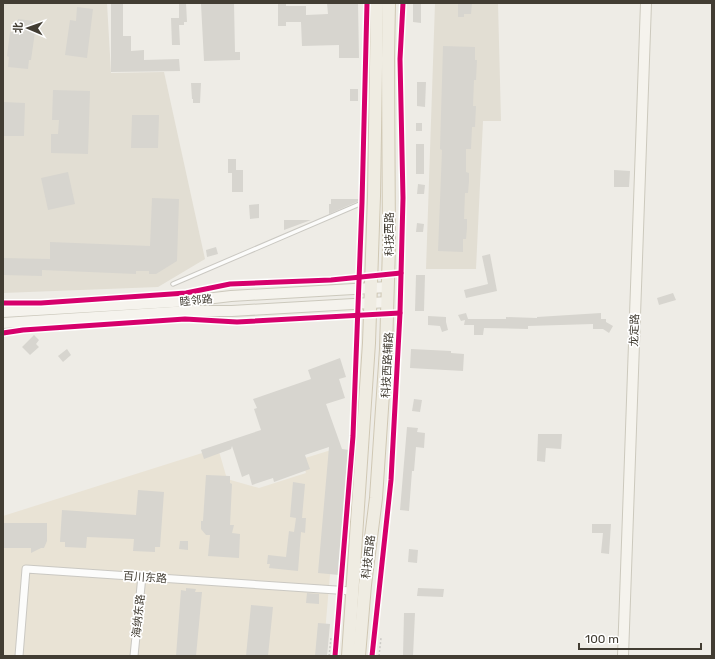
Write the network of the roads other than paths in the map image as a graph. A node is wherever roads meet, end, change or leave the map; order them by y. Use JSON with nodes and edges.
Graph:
{"nodes":[{"id":1,"x":378,"y":3,"type":"edge"},
{"id":2,"x":390,"y":3,"type":"edge"},
{"id":3,"x":646,"y":3,"type":"edge"},
{"id":4,"x":362,"y":203,"type":"dead end"},
{"id":5,"x":173,"y":284,"type":"dead end"},
{"id":6,"x":388,"y":287,"type":"junction"},
{"id":7,"x":371,"y":288,"type":"junction"},
{"id":8,"x":388,"y":302,"type":"junction"},
{"id":9,"x":370,"y":303,"type":"junction"},
{"id":10,"x":3,"y":312,"type":"edge"},
{"id":11,"x":3,"y":323,"type":"edge"},
{"id":12,"x":142,"y":576,"type":"junction"},
{"id":13,"x":351,"y":591,"type":"junction"},
{"id":14,"x":19,"y":656,"type":"edge"},
{"id":15,"x":134,"y":656,"type":"edge"},
{"id":16,"x":348,"y":656,"type":"edge"},
{"id":17,"x":359,"y":656,"type":"edge"},
{"id":18,"x":623,"y":656,"type":"edge"}],
"edges":[{"from":1,"to":7,"type":"main road","name":"科技西路"},
{"from":2,"to":6,"type":"main road","name":"科技西路"},
{"from":3,"to":18,"type":"street","name":"龙定路"},
{"from":4,"to":5,"type":"lane"},
{"from":6,"to":7,"type":"street","name":"睦邻路"},
{"from":6,"to":8,"type":"main road","name":"科技西路"},
{"from":7,"to":9,"type":"main road","name":"科技西路"},
{"from":7,"to":10,"type":"street","name":"睦邻路"},
{"from":8,"to":9,"type":"street","name":"睦邻路"},
{"from":8,"to":17,"type":"main road","name":"科技西路"},
{"from":9,"to":11,"type":"street","name":"睦邻路"},
{"from":9,"to":13,"type":"main road","name":"科技西路"},
{"from":12,"to":13,"type":"street","name":"百川东路"},
{"from":12,"to":14,"type":"street","name":"百川东路"},
{"from":12,"to":15,"type":"street","name":"海纳东路"},
{"from":13,"to":16,"type":"main road","name":"科技西路"}]}
